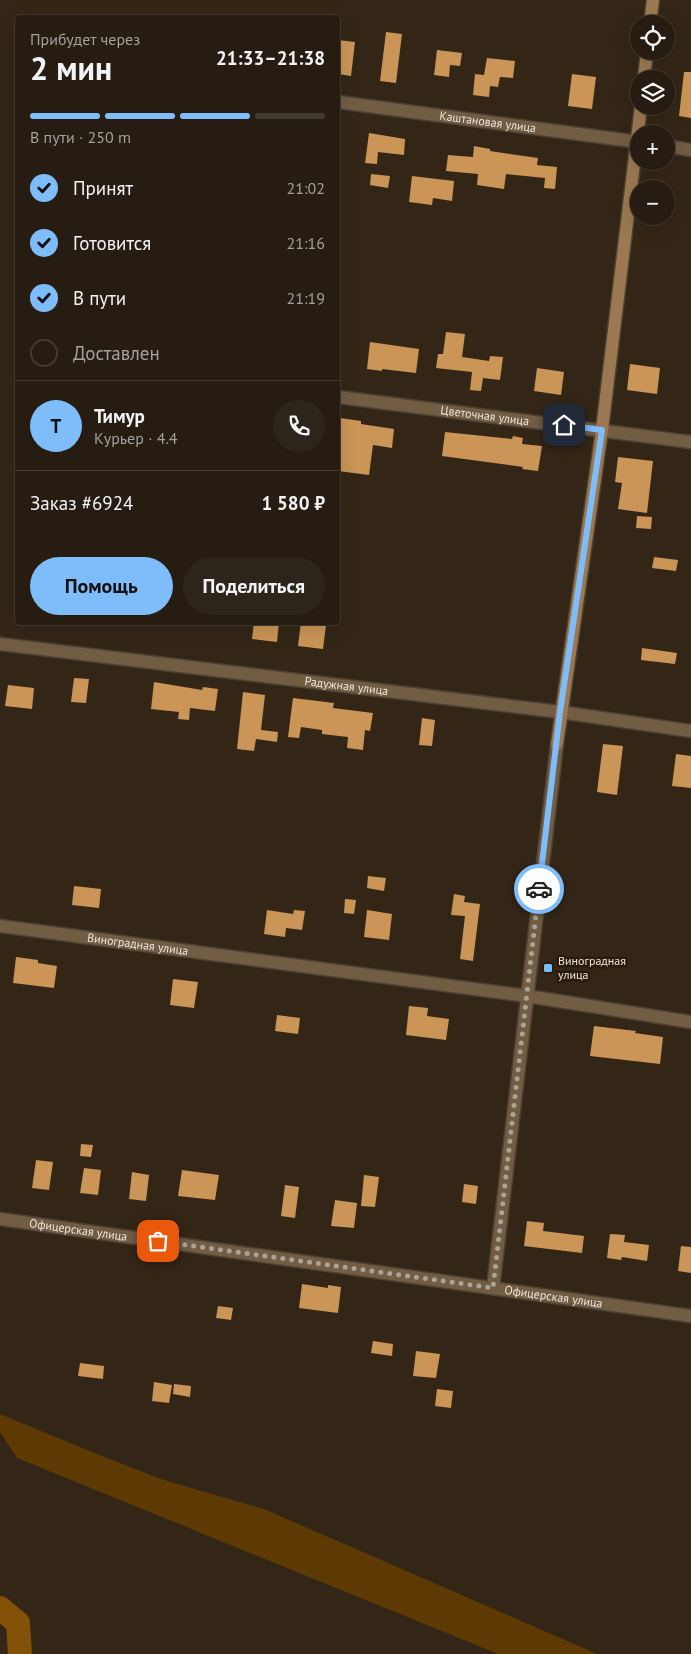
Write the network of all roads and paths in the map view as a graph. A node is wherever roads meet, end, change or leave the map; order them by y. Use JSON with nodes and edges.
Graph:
{"nodes":[{"id":1,"x":653,"y":0,"type":"edge"},
{"id":2,"x":651,"y":15,"type":"edge"},
{"id":3,"x":340,"y":102,"type":"edge"},
{"id":4,"x":630,"y":141,"type":"edge"},
{"id":5,"x":675,"y":147,"type":"edge"},
{"id":6,"x":691,"y":150,"type":"edge"},
{"id":7,"x":634,"y":170,"type":"edge"},
{"id":8,"x":340,"y":397,"type":"edge"},
{"id":9,"x":602,"y":430,"type":"junction"},
{"id":10,"x":691,"y":442,"type":"edge"},
{"id":11,"x":0,"y":644,"type":"edge"},
{"id":12,"x":560,"y":712,"type":"junction"},
{"id":13,"x":691,"y":731,"type":"edge"},
{"id":14,"x":0,"y":926,"type":"edge"},
{"id":15,"x":527,"y":996,"type":"junction"},
{"id":16,"x":691,"y":1022,"type":"edge"},
{"id":17,"x":0,"y":1219,"type":"edge"},
{"id":18,"x":493,"y":1288,"type":"junction"},
{"id":19,"x":691,"y":1316,"type":"edge"}],
"edges":[{"from":1,"to":2,"type":"street"},
{"from":3,"to":4,"type":"street","name":"Каштановая улица"},
{"from":5,"to":6,"type":"street"},
{"from":7,"to":9,"type":"street"},
{"from":8,"to":9,"type":"street","name":"Цветочная улица"},
{"from":9,"to":10,"type":"street","name":"Цветочная улица"},
{"from":9,"to":12,"type":"street"},
{"from":11,"to":12,"type":"street","name":"Радужная улица"},
{"from":12,"to":13,"type":"street","name":"Радужная улица"},
{"from":12,"to":15,"type":"street"},
{"from":14,"to":15,"type":"street","name":"Виноградная улица"},
{"from":15,"to":16,"type":"street","name":"Виноградная улица"},
{"from":15,"to":18,"type":"street"},
{"from":17,"to":18,"type":"street","name":"Офицерская улица"},
{"from":18,"to":19,"type":"street","name":"Офицерская улица"}]}
